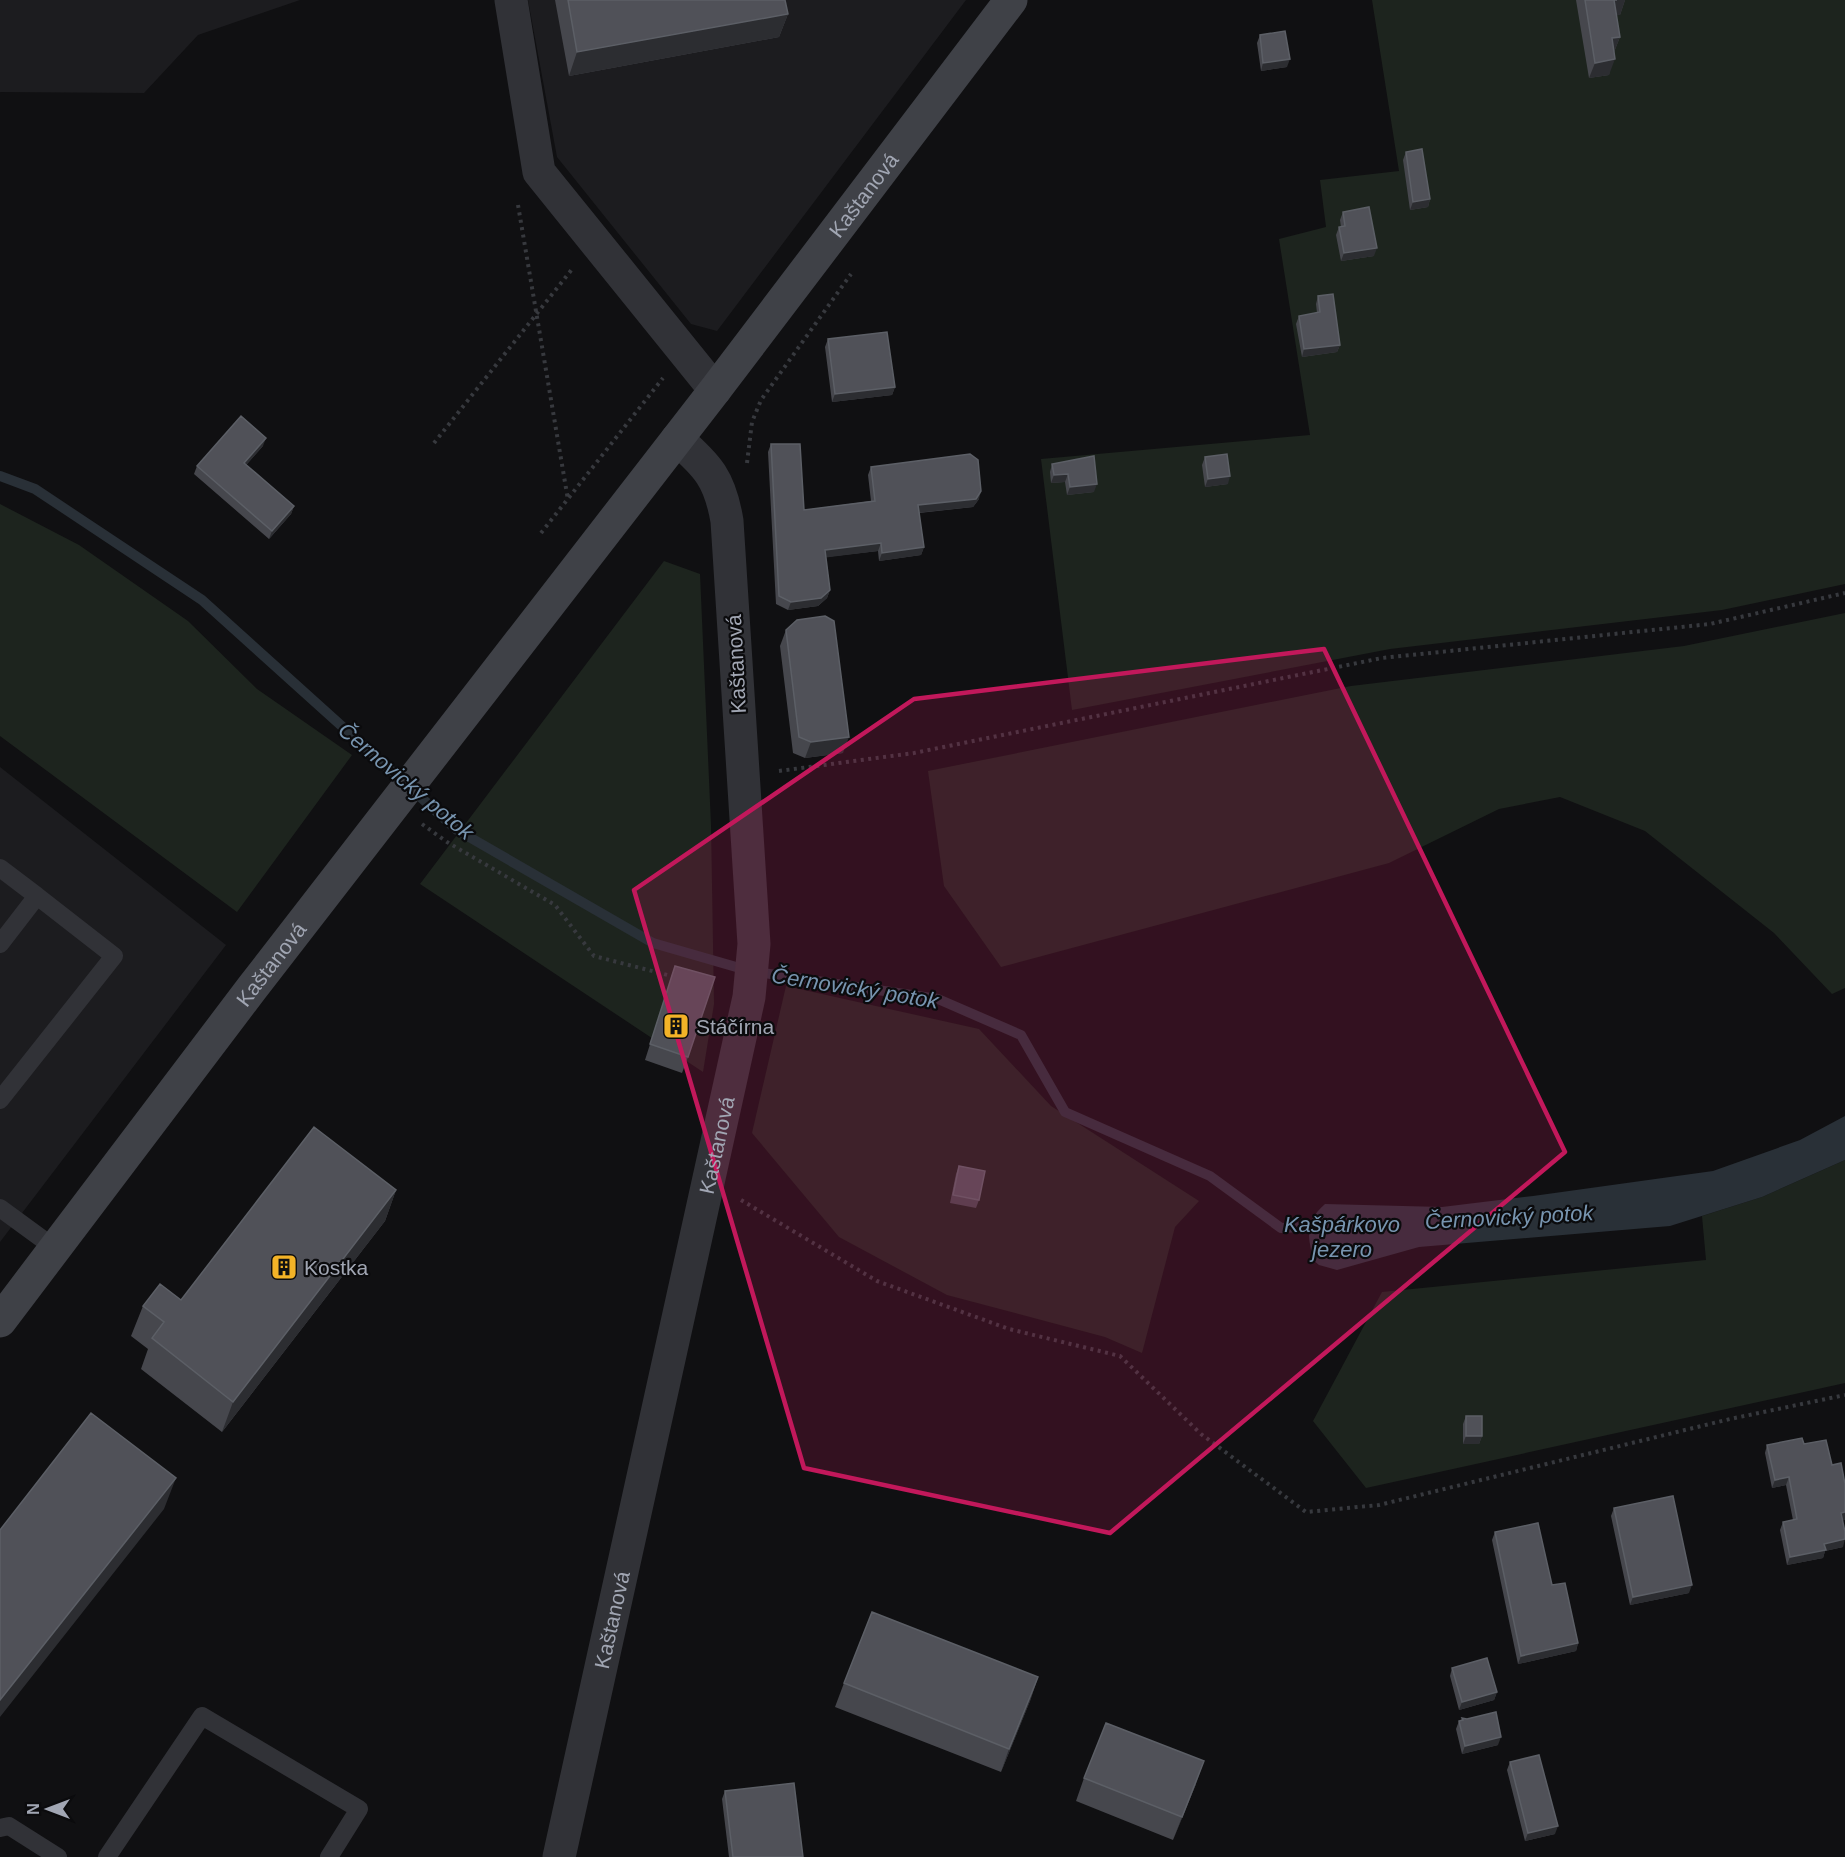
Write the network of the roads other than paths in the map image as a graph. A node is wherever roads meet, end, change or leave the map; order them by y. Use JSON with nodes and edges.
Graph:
{"nodes":[{"id":1,"x":511,"y":0,"type":"edge"},
{"id":2,"x":1011,"y":0,"type":"edge"},
{"id":3,"x":715,"y":390,"type":"junction"},
{"id":4,"x":677,"y":439,"type":"junction"},
{"id":5,"x":0,"y":868,"type":"edge"},
{"id":6,"x":37,"y":896,"type":"junction"},
{"id":7,"x":0,"y":944,"type":"edge"},
{"id":8,"x":0,"y":1100,"type":"edge"},
{"id":9,"x":0,"y":1208,"type":"edge"},
{"id":10,"x":56,"y":1249,"type":"junction"},
{"id":11,"x":0,"y":1321,"type":"edge"},
{"id":12,"x":0,"y":1827,"type":"edge"},
{"id":13,"x":58,"y":1857,"type":"edge"},
{"id":14,"x":107,"y":1857,"type":"edge"},
{"id":15,"x":329,"y":1857,"type":"edge"},
{"id":16,"x":559,"y":1857,"type":"edge"}],
"edges":[{"from":1,"to":3,"type":"street"},
{"from":2,"to":3,"type":"main road","name":"Kaštanová"},
{"from":3,"to":4,"type":"main road","name":"Kaštanová"},
{"from":4,"to":10,"type":"main road","name":"Kaštanová"},
{"from":4,"to":16,"type":"street","name":"Kaštanová"},
{"from":5,"to":6,"type":"lane"},
{"from":6,"to":7,"type":"lane"},
{"from":6,"to":8,"type":"lane"},
{"from":9,"to":10,"type":"lane"},
{"from":10,"to":11,"type":"main road","name":"Kaštanová"},
{"from":12,"to":13,"type":"lane"},
{"from":14,"to":15,"type":"lane"}]}
